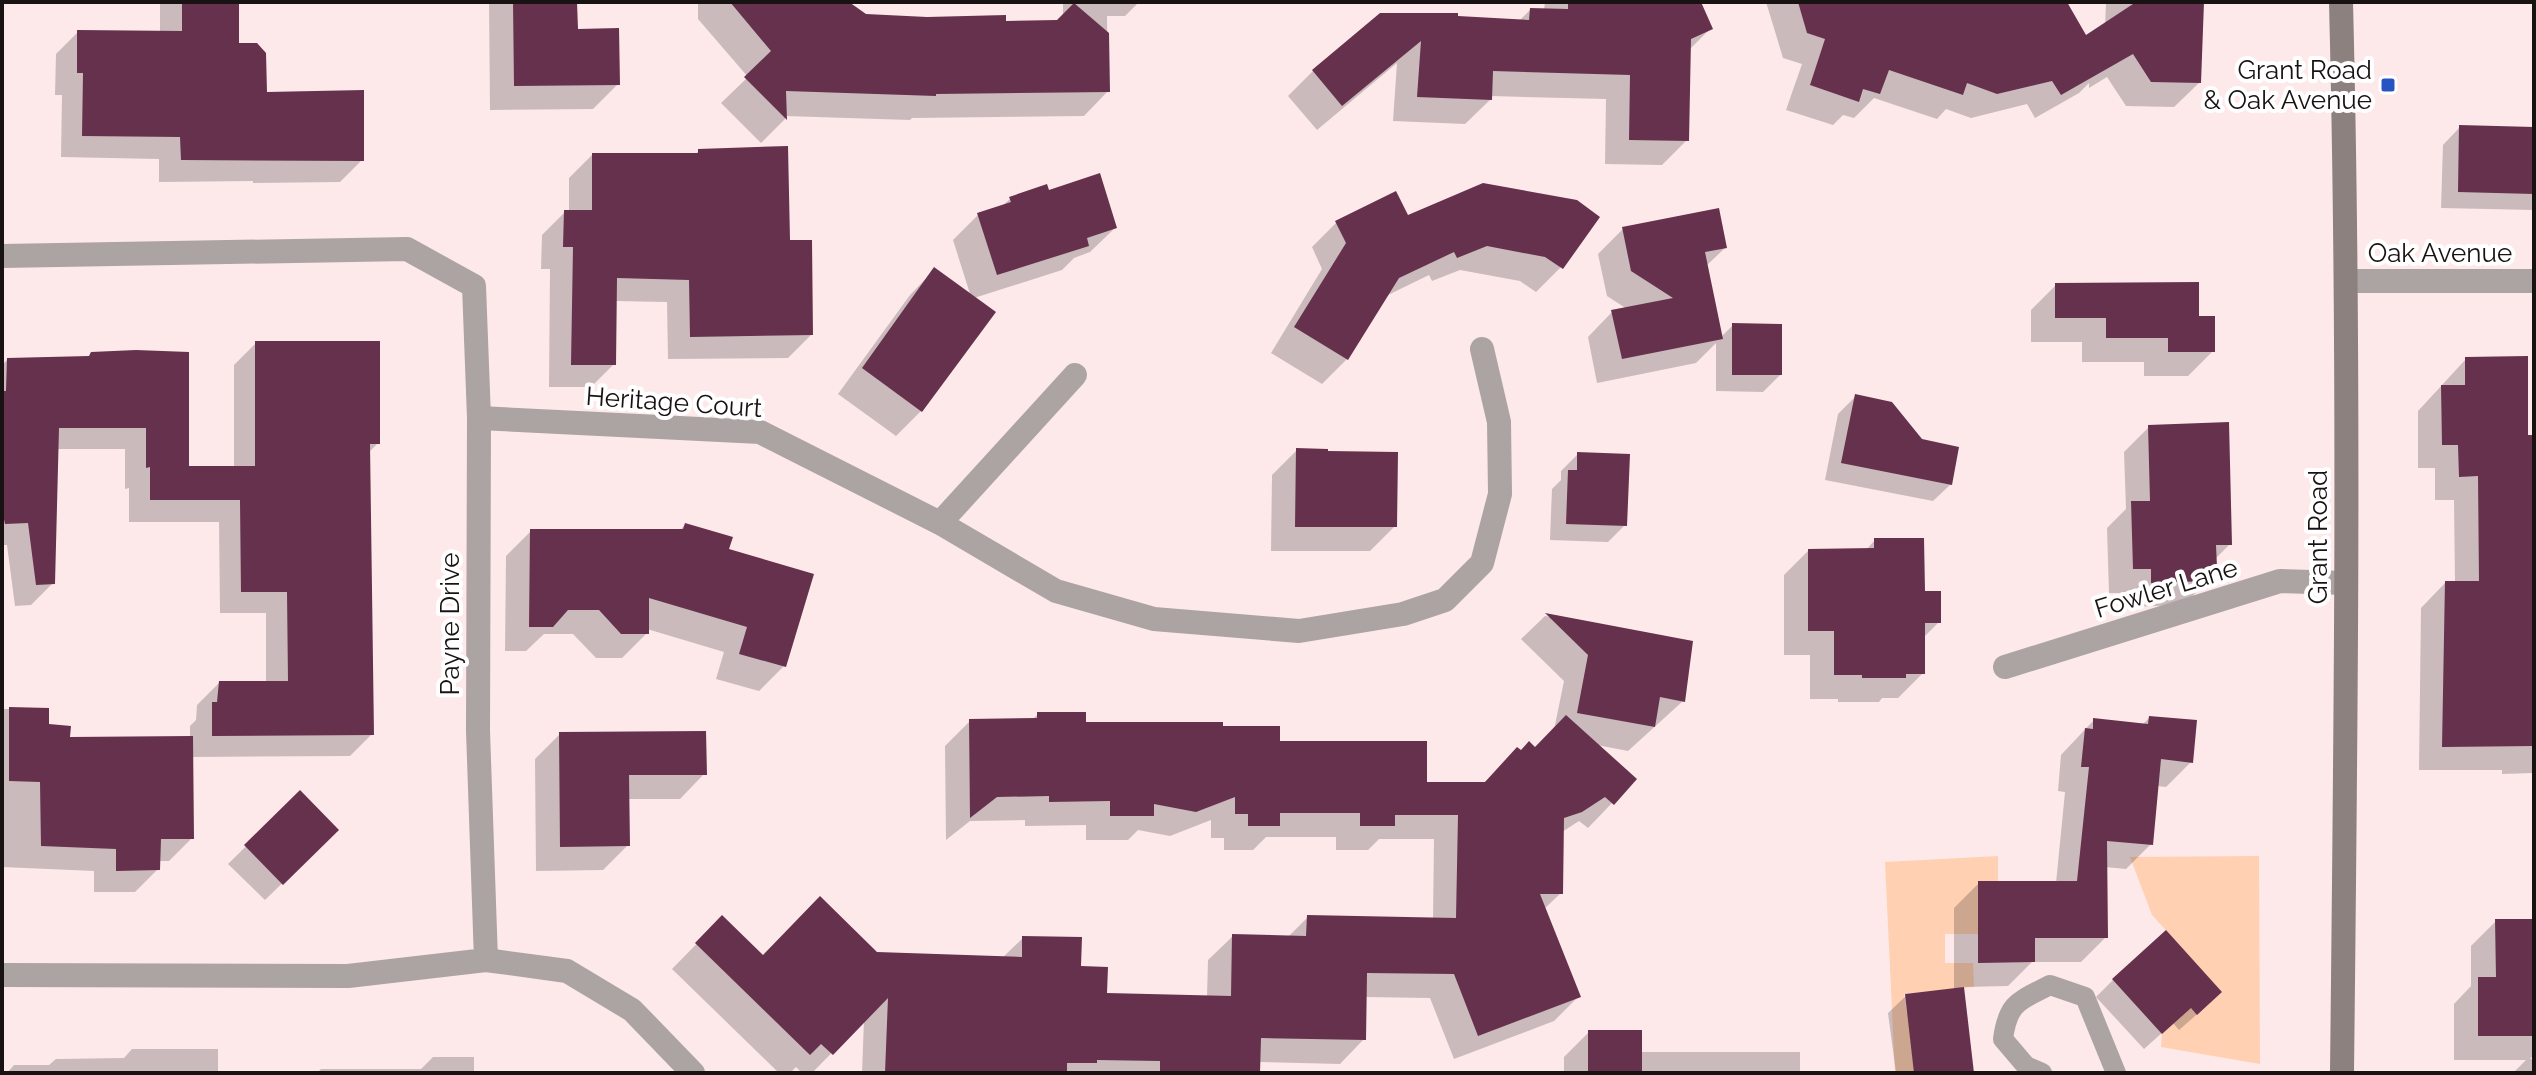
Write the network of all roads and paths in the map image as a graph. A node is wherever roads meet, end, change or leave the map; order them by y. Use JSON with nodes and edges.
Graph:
{"nodes":[{"id":1,"x":2341,"y":2,"type":"edge"},
{"id":2,"x":2,"y":256,"type":"edge"},
{"id":3,"x":2346,"y":281,"type":"junction"},
{"id":4,"x":2534,"y":281,"type":"edge"},
{"id":5,"x":1482,"y":349,"type":"dead end"},
{"id":6,"x":1075,"y":375,"type":"dead end"},
{"id":7,"x":479,"y":418,"type":"junction"},
{"id":8,"x":940,"y":523,"type":"junction"},
{"id":9,"x":2346,"y":583,"type":"junction"},
{"id":10,"x":2005,"y":667,"type":"dead end"},
{"id":11,"x":486,"y":960,"type":"junction"},
{"id":12,"x":2,"y":975,"type":"edge"},
{"id":13,"x":693,"y":1073,"type":"edge"},
{"id":14,"x":2042,"y":1073,"type":"edge"},
{"id":15,"x":2116,"y":1073,"type":"edge"},
{"id":16,"x":2342,"y":1073,"type":"edge"}],
"edges":[{"from":1,"to":3,"type":"main road","name":"Grant Road"},
{"from":2,"to":7,"type":"street","name":"Payne Drive"},
{"from":3,"to":4,"type":"street","name":"Oak Avenue"},
{"from":3,"to":9,"type":"main road","name":"Grant Road"},
{"from":5,"to":8,"type":"street","name":"Heritage Court"},
{"from":6,"to":8,"type":"street"},
{"from":7,"to":8,"type":"street","name":"Heritage Court"},
{"from":7,"to":11,"type":"street","name":"Payne Drive"},
{"from":9,"to":10,"type":"street","name":"Fowler Lane"},
{"from":9,"to":16,"type":"main road","name":"Grant Road"},
{"from":11,"to":12,"type":"street"},
{"from":11,"to":13,"type":"street"},
{"from":14,"to":15,"type":"lane"}]}
